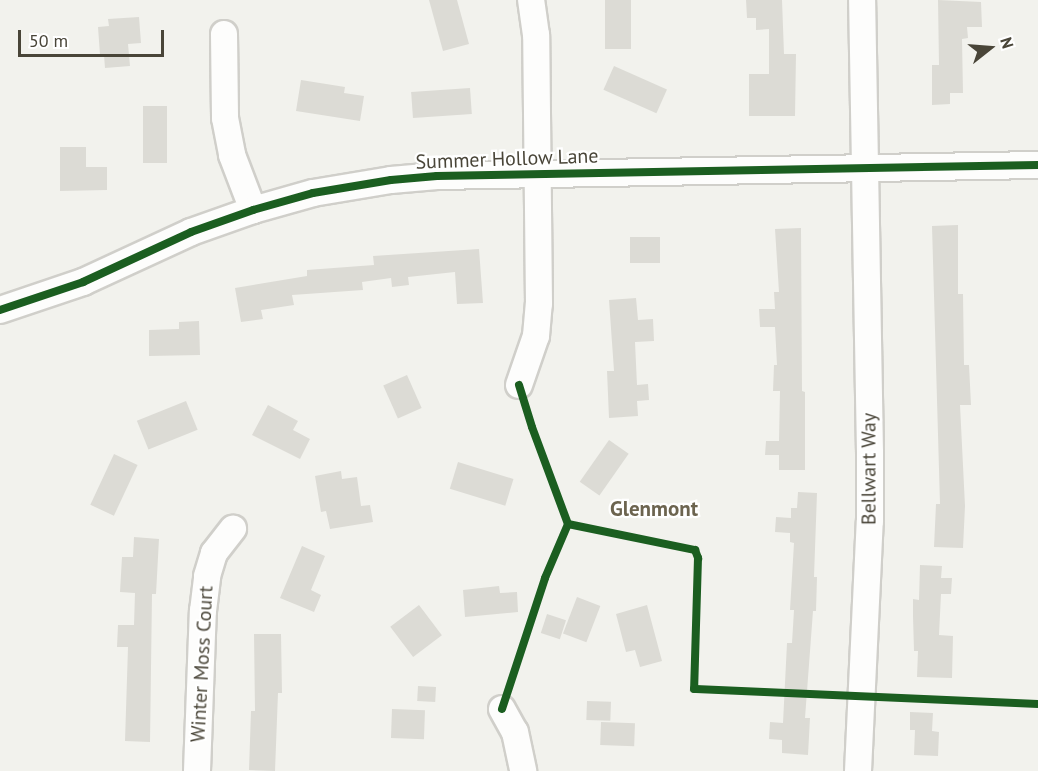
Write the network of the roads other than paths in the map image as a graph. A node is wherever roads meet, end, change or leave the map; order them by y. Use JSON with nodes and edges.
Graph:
{"nodes":[{"id":1,"x":531,"y":0,"type":"edge"},
{"id":2,"x":862,"y":0,"type":"edge"},
{"id":3,"x":224,"y":34,"type":"dead end"},
{"id":4,"x":1038,"y":165,"type":"edge"},
{"id":5,"x":864,"y":168,"type":"junction"},
{"id":6,"x":536,"y":174,"type":"junction"},
{"id":7,"x":252,"y":210,"type":"junction"},
{"id":8,"x":0,"y":310,"type":"edge"},
{"id":9,"x":519,"y":385,"type":"dead end"},
{"id":10,"x":233,"y":529,"type":"dead end"},
{"id":11,"x":502,"y":709,"type":"dead end"},
{"id":12,"x":197,"y":771,"type":"edge"},
{"id":13,"x":523,"y":771,"type":"edge"},
{"id":14,"x":858,"y":771,"type":"edge"}],
"edges":[{"from":1,"to":6,"type":"street"},
{"from":2,"to":5,"type":"street","name":"Bellwart Way"},
{"from":3,"to":7,"type":"street"},
{"from":4,"to":5,"type":"street","name":"Summer Hollow Lane"},
{"from":5,"to":6,"type":"street","name":"Summer Hollow Lane"},
{"from":5,"to":14,"type":"street","name":"Bellwart Way"},
{"from":6,"to":7,"type":"street","name":"Summer Hollow Lane"},
{"from":6,"to":9,"type":"street"},
{"from":7,"to":8,"type":"street","name":"Summer Hollow Lane"},
{"from":10,"to":12,"type":"street","name":"Winter Moss Court"},
{"from":11,"to":13,"type":"street"}]}
